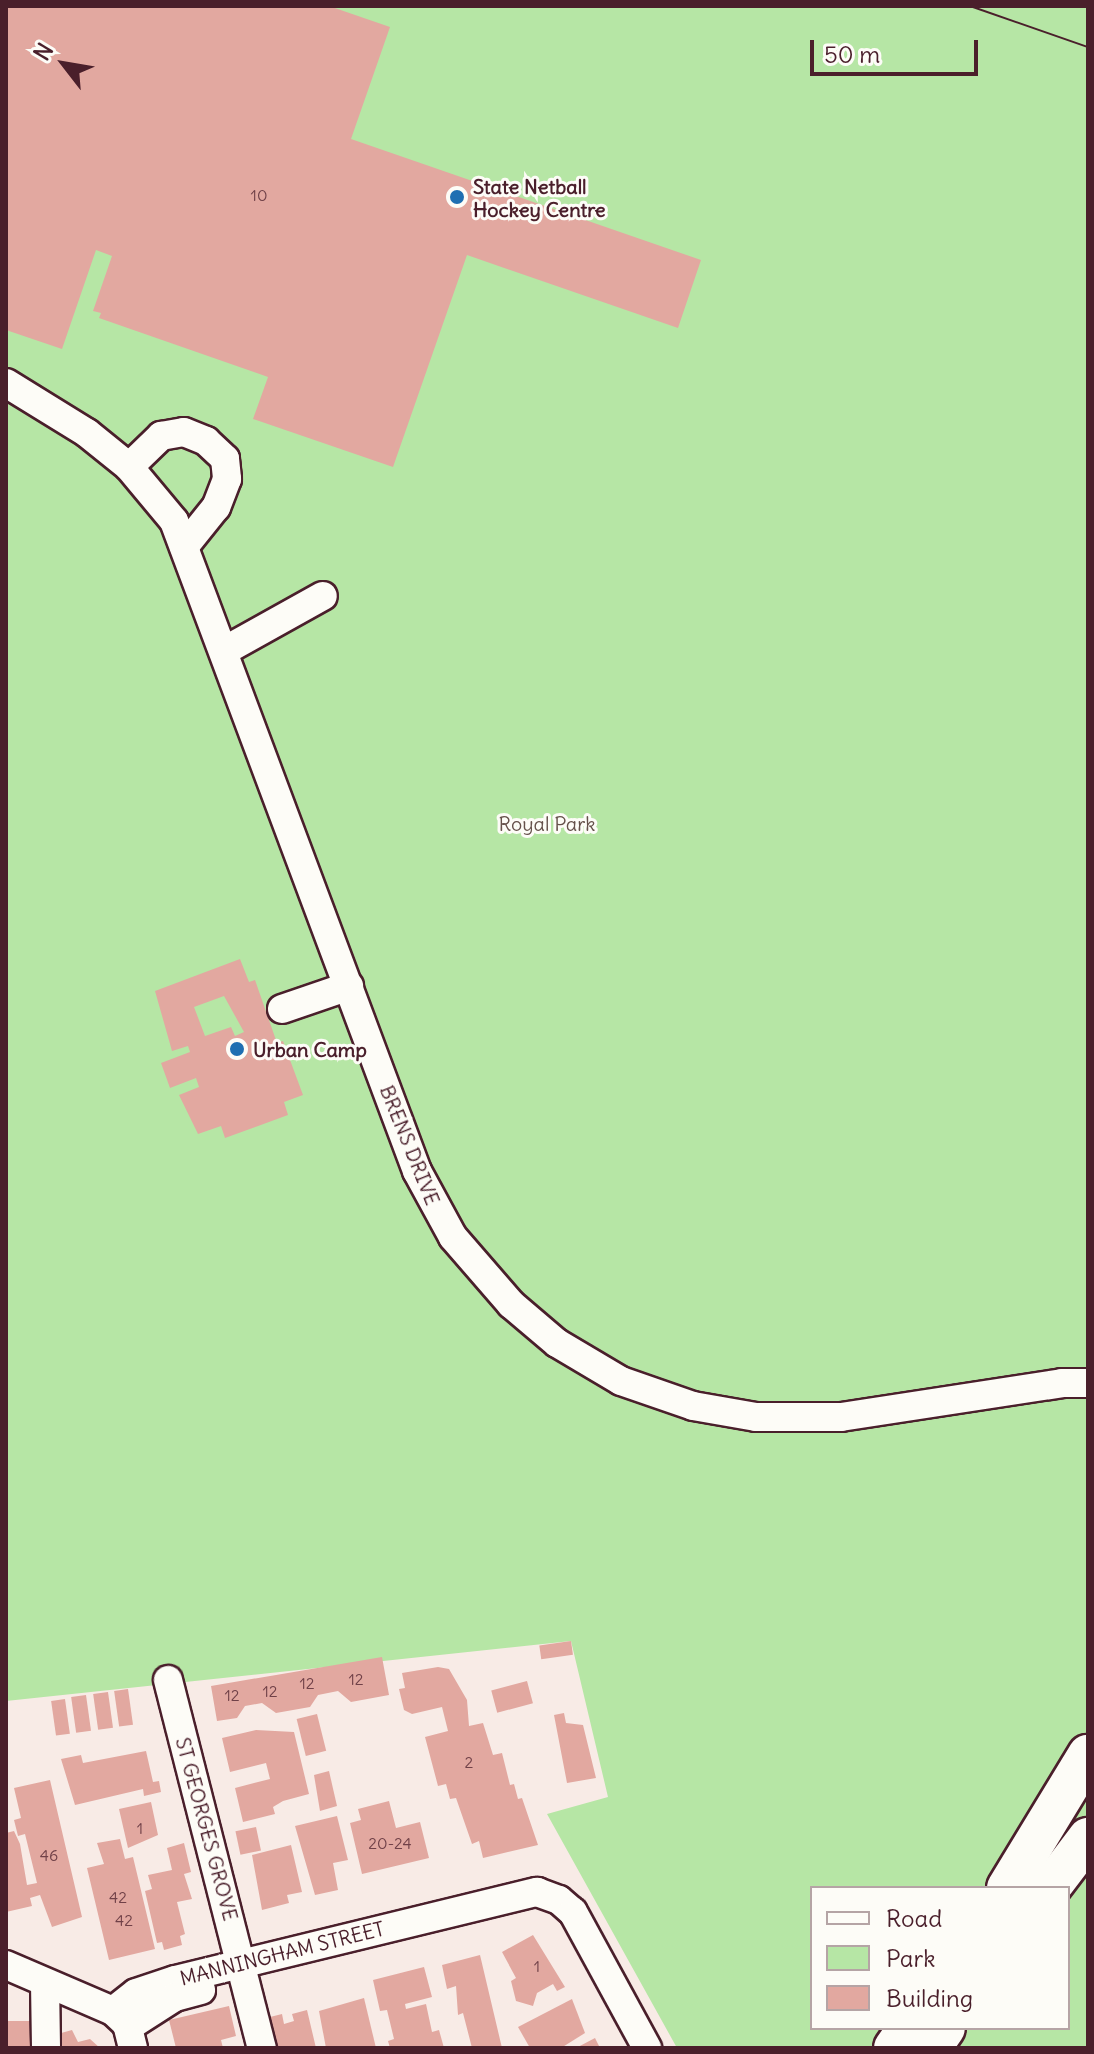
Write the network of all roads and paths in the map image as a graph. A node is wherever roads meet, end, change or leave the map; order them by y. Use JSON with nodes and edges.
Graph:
{"nodes":[{"id":1,"x":6,"y":383,"type":"edge"},
{"id":2,"x":129,"y":467,"type":"junction"},
{"id":3,"x":184,"y":547,"type":"junction"},
{"id":4,"x":323,"y":596,"type":"dead end"},
{"id":5,"x":224,"y":651,"type":"junction"},
{"id":6,"x":349,"y":986,"type":"junction"},
{"id":7,"x":282,"y":1009,"type":"dead end"},
{"id":8,"x":1088,"y":1374,"type":"edge"},
{"id":9,"x":1088,"y":1383,"type":"edge"},
{"id":10,"x":1037,"y":1387,"type":"junction"},
{"id":11,"x":1088,"y":1400,"type":"edge"},
{"id":12,"x":168,"y":1680,"type":"dead end"},
{"id":13,"x":1088,"y":1755,"type":"edge"},
{"id":14,"x":1088,"y":1838,"type":"edge"},
{"id":15,"x":1008,"y":1886,"type":"edge"},
{"id":16,"x":1052,"y":1886,"type":"edge"},
{"id":17,"x":6,"y":1965,"type":"edge"},
{"id":18,"x":244,"y":1970,"type":"junction"},
{"id":19,"x":45,"y":1983,"type":"junction"},
{"id":20,"x":125,"y":2029,"type":"edge"},
{"id":21,"x":907,"y":2030,"type":"edge"},
{"id":22,"x":944,"y":2030,"type":"edge"},
{"id":23,"x":46,"y":2048,"type":"edge"},
{"id":24,"x":262,"y":2048,"type":"edge"},
{"id":25,"x":647,"y":2048,"type":"edge"},
{"id":26,"x":894,"y":2048,"type":"edge"},
{"id":27,"x":931,"y":2048,"type":"edge"}],
"edges":[{"from":1,"to":2,"type":"street","name":"BRENS DRIVE"},
{"from":2,"to":3,"type":"street","name":"BRENS DRIVE"},
{"from":2,"to":3,"type":"street"},
{"from":3,"to":5,"type":"street","name":"BRENS DRIVE"},
{"from":4,"to":5,"type":"street"},
{"from":5,"to":6,"type":"street","name":"BRENS DRIVE"},
{"from":6,"to":7,"type":"street"},
{"from":6,"to":10,"type":"street","name":"BRENS DRIVE"},
{"from":8,"to":10,"type":"street"},
{"from":9,"to":10,"type":"street","name":"BRENS DRIVE"},
{"from":10,"to":11,"type":"street","name":"BRENS DRIVE"},
{"from":12,"to":18,"type":"street","name":"ST GEORGES GROVE"},
{"from":13,"to":15,"type":"highway"},
{"from":14,"to":16,"type":"highway"},
{"from":17,"to":19,"type":"street","name":"MANNINGHAM STREET"},
{"from":18,"to":20,"type":"street","name":"MANNINGHAM STREET"},
{"from":18,"to":24,"type":"street","name":"ST GEORGES GROVE"},
{"from":18,"to":25,"type":"street","name":"MANNINGHAM STREET"},
{"from":19,"to":20,"type":"street","name":"MANNINGHAM STREET"},
{"from":19,"to":23,"type":"street"},
{"from":21,"to":26,"type":"highway"},
{"from":22,"to":27,"type":"highway"}]}
